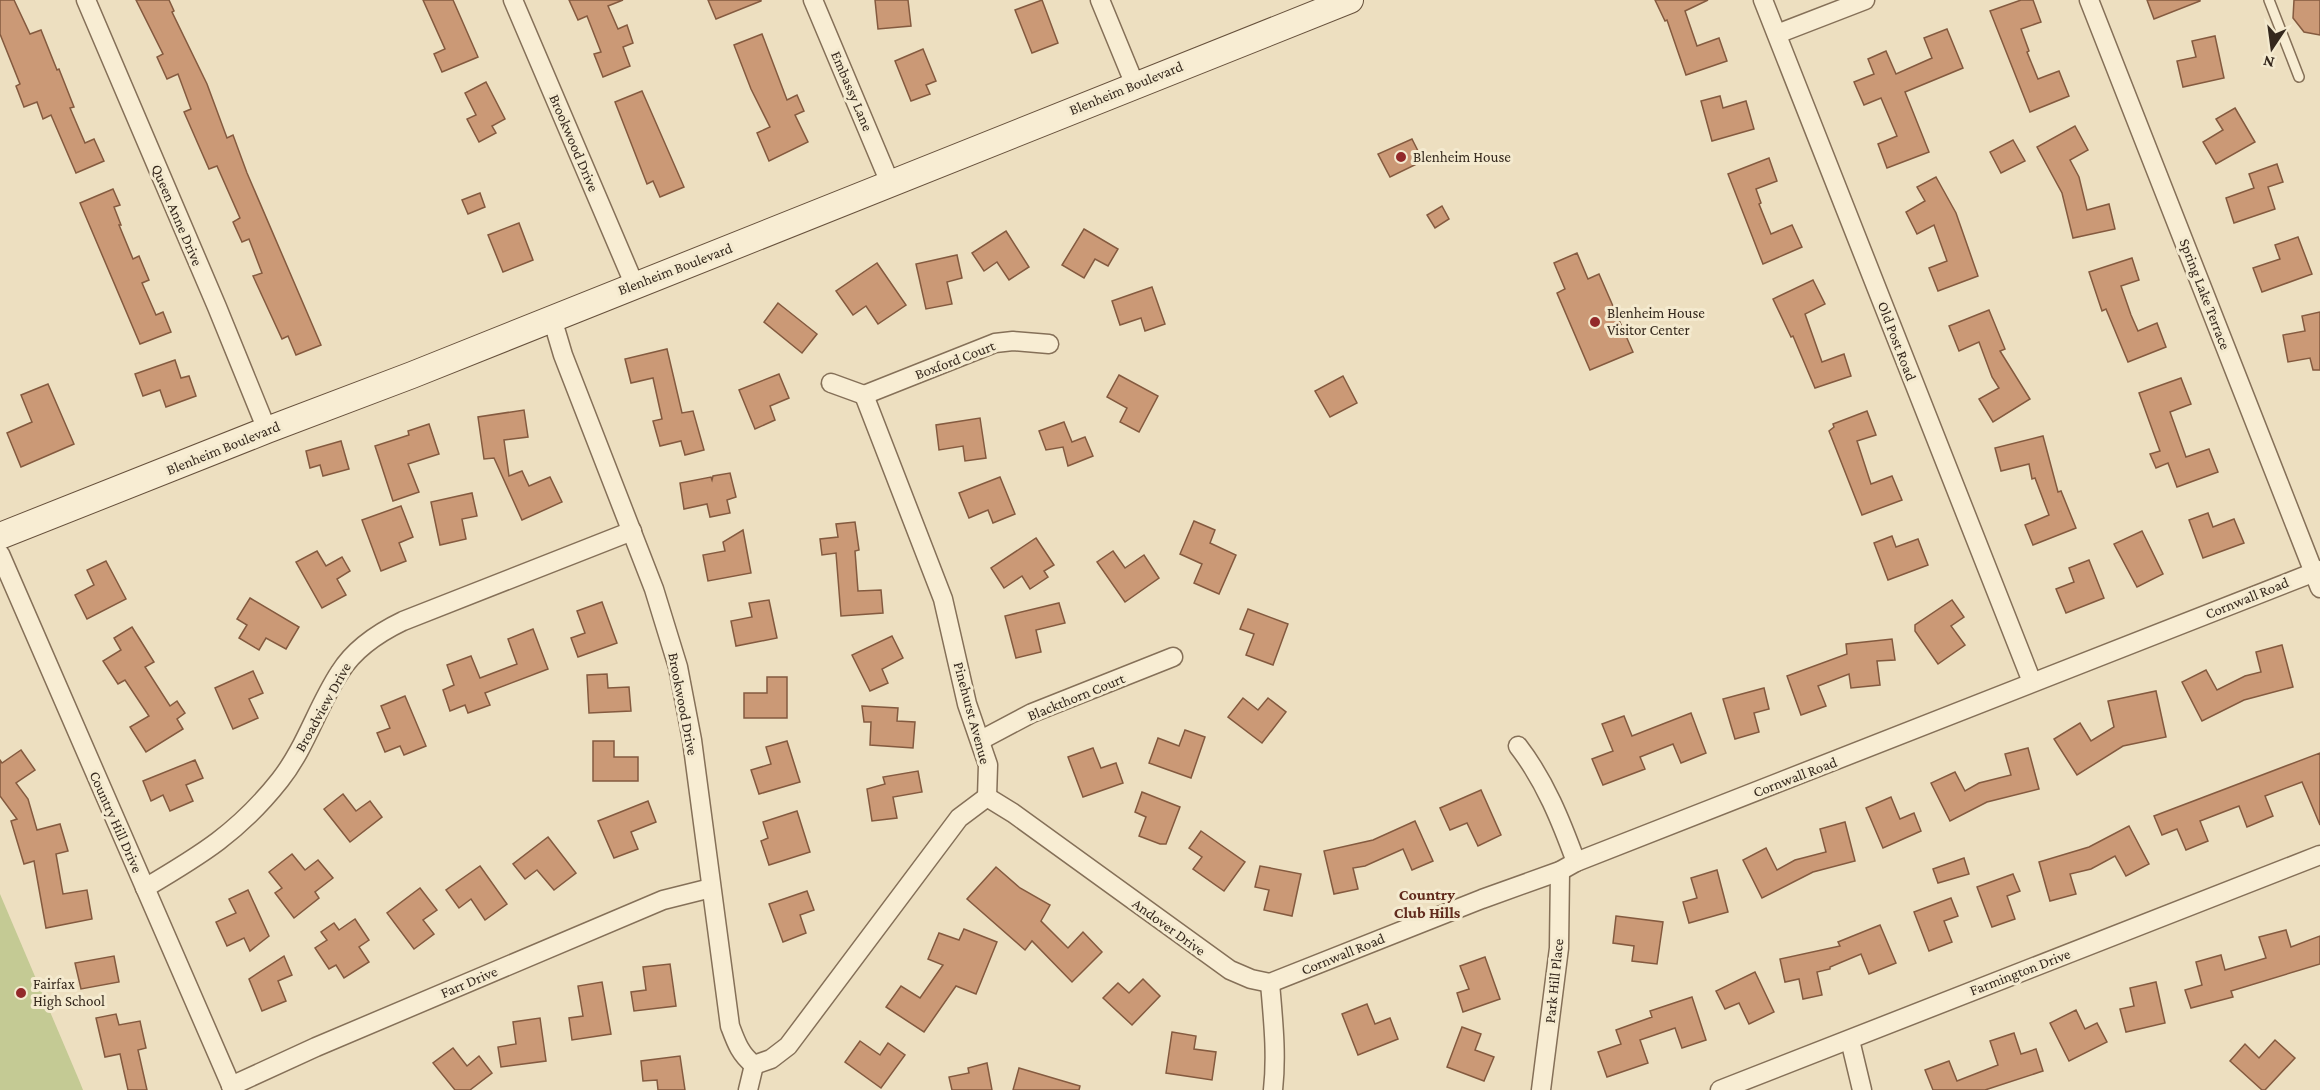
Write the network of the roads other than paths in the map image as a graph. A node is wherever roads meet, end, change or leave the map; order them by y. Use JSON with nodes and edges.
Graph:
{"nodes":[{"id":1,"x":86,"y":0,"type":"edge"},
{"id":2,"x":513,"y":0,"type":"edge"},
{"id":3,"x":813,"y":0,"type":"edge"},
{"id":4,"x":1100,"y":0,"type":"edge"},
{"id":5,"x":1350,"y":0,"type":"edge"},
{"id":6,"x":1763,"y":0,"type":"edge"},
{"id":7,"x":1865,"y":0,"type":"edge"},
{"id":8,"x":2089,"y":0,"type":"edge"},
{"id":9,"x":2269,"y":0,"type":"edge"},
{"id":10,"x":1777,"y":34,"type":"junction"},
{"id":11,"x":2299,"y":77,"type":"dead end"},
{"id":12,"x":1135,"y":84,"type":"junction"},
{"id":13,"x":890,"y":183,"type":"junction"},
{"id":14,"x":635,"y":286,"type":"junction"},
{"id":15,"x":552,"y":318,"type":"junction"},
{"id":16,"x":1049,"y":345,"type":"dead end"},
{"id":17,"x":831,"y":382,"type":"dead end"},
{"id":18,"x":864,"y":395,"type":"junction"},
{"id":19,"x":267,"y":430,"type":"junction"},
{"id":20,"x":632,"y":531,"type":"junction"},
{"id":21,"x":0,"y":536,"type":"edge"},
{"id":22,"x":0,"y":554,"type":"edge"},
{"id":23,"x":2318,"y":576,"type":"edge"},
{"id":24,"x":1173,"y":657,"type":"dead end"},
{"id":25,"x":2032,"y":681,"type":"junction"},
{"id":26,"x":981,"y":740,"type":"junction"},
{"id":27,"x":1518,"y":746,"type":"dead end"},
{"id":28,"x":987,"y":797,"type":"junction"},
{"id":29,"x":2320,"y":855,"type":"edge"},
{"id":30,"x":1568,"y":867,"type":"junction"},
{"id":31,"x":145,"y":888,"type":"junction"},
{"id":32,"x":711,"y":888,"type":"junction"},
{"id":33,"x":1270,"y":983,"type":"junction"},
{"id":34,"x":1850,"y":1040,"type":"junction"},
{"id":35,"x":754,"y":1065,"type":"junction"},
{"id":36,"x":232,"y":1088,"type":"edge"},
{"id":37,"x":748,"y":1090,"type":"edge"},
{"id":38,"x":1273,"y":1090,"type":"edge"},
{"id":39,"x":1541,"y":1090,"type":"edge"},
{"id":40,"x":1720,"y":1090,"type":"edge"},
{"id":41,"x":1862,"y":1090,"type":"edge"}],
"edges":[{"from":1,"to":19,"type":"street","name":"Queen Anne Drive"},
{"from":2,"to":14,"type":"street","name":"Brookwood Drive"},
{"from":3,"to":13,"type":"street","name":"Embassy Lane"},
{"from":4,"to":12,"type":"street"},
{"from":5,"to":12,"type":"main road","name":"Blenheim Boulevard"},
{"from":6,"to":10,"type":"street","name":"Old Post Road"},
{"from":7,"to":10,"type":"street"},
{"from":8,"to":23,"type":"street","name":"Spring Lake Terrace"},
{"from":9,"to":11,"type":"lane"},
{"from":10,"to":25,"type":"street","name":"Old Post Road"},
{"from":12,"to":13,"type":"main road","name":"Blenheim Boulevard"},
{"from":13,"to":14,"type":"main road","name":"Blenheim Boulevard"},
{"from":14,"to":15,"type":"main road","name":"Blenheim Boulevard"},
{"from":15,"to":19,"type":"main road","name":"Blenheim Boulevard"},
{"from":15,"to":20,"type":"street","name":"Brookwood Drive"},
{"from":16,"to":18,"type":"street","name":"Boxford Court"},
{"from":17,"to":18,"type":"street"},
{"from":18,"to":26,"type":"street","name":"Pinehurst Avenue"},
{"from":19,"to":21,"type":"main road","name":"Blenheim Boulevard"},
{"from":20,"to":31,"type":"street","name":"Broadview Drive"},
{"from":20,"to":32,"type":"street","name":"Brookwood Drive"},
{"from":22,"to":31,"type":"street","name":"Country Hill Drive"},
{"from":23,"to":25,"type":"street","name":"Cornwall Road"},
{"from":24,"to":26,"type":"street","name":"Blackthorn Court"},
{"from":25,"to":30,"type":"street","name":"Cornwall Road"},
{"from":26,"to":28,"type":"street","name":"Pinehurst Avenue"},
{"from":27,"to":30,"type":"street","name":"Park Hill Place"},
{"from":28,"to":33,"type":"street","name":"Andover Drive"},
{"from":28,"to":35,"type":"street"},
{"from":29,"to":34,"type":"street","name":"Farmington Drive"},
{"from":30,"to":33,"type":"street","name":"Cornwall Road"},
{"from":30,"to":39,"type":"street","name":"Park Hill Place"},
{"from":31,"to":36,"type":"street","name":"Country Hill Drive"},
{"from":32,"to":35,"type":"street","name":"Brookwood Drive"},
{"from":32,"to":36,"type":"street","name":"Farr Drive"},
{"from":33,"to":38,"type":"street"},
{"from":34,"to":40,"type":"street","name":"Farmington Drive"},
{"from":34,"to":41,"type":"street"},
{"from":35,"to":37,"type":"street"}]}
